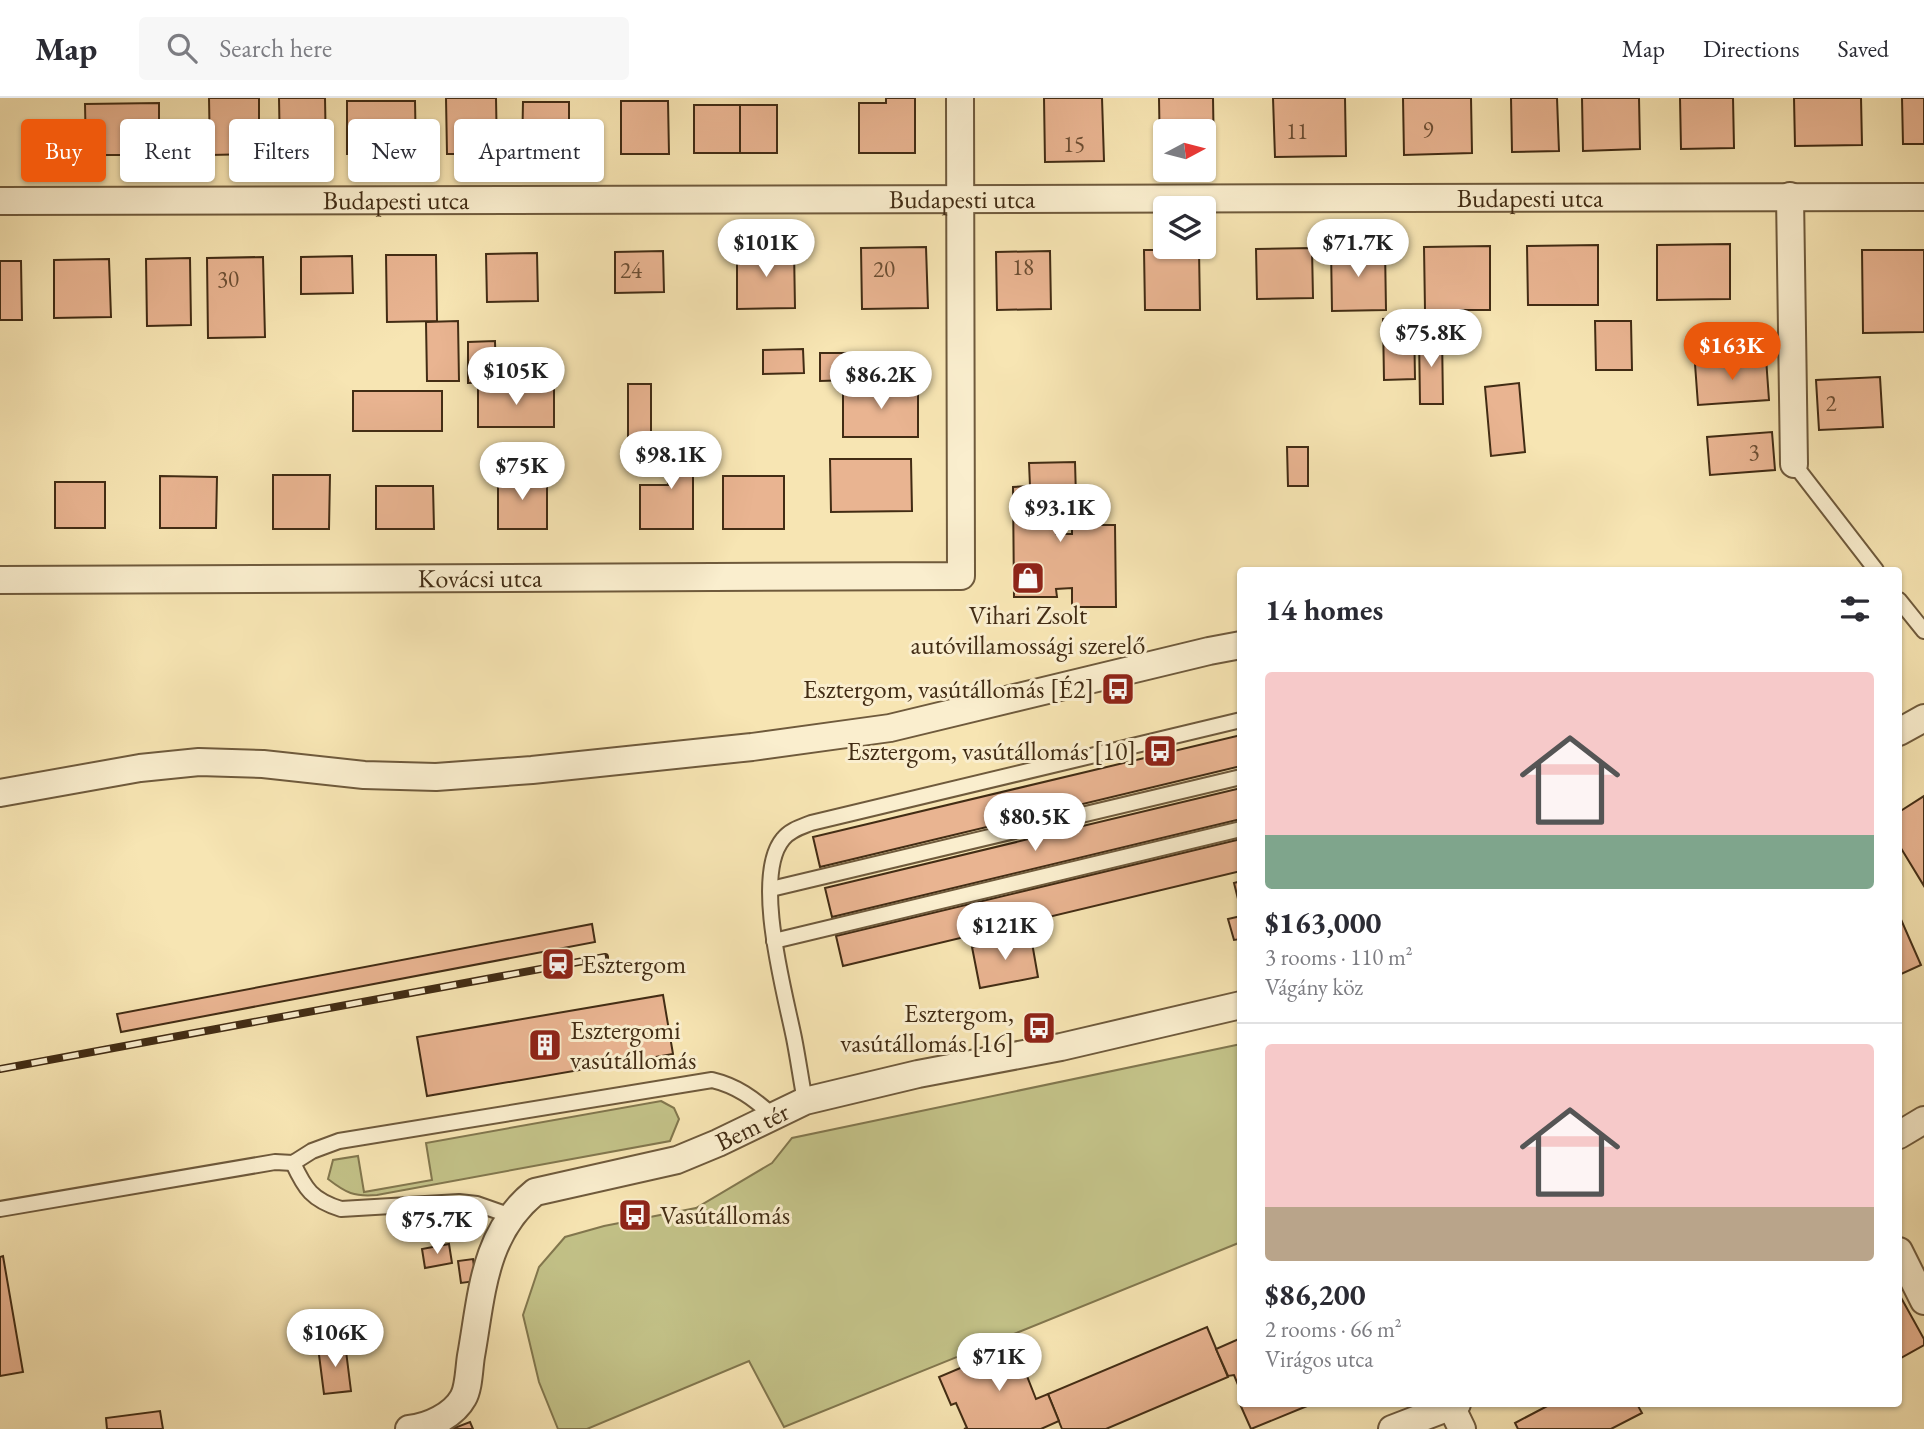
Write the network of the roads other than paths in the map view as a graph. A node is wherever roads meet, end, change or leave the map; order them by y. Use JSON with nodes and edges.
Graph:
{"nodes":[{"id":1,"x":960,"y":98,"type":"edge"},
{"id":2,"x":1790,"y":196,"type":"junction"},
{"id":3,"x":1924,"y":197,"type":"edge"},
{"id":4,"x":961,"y":200,"type":"junction"},
{"id":5,"x":0,"y":201,"type":"edge"},
{"id":6,"x":1794,"y":464,"type":"joint"},
{"id":7,"x":1874,"y":567,"type":"edge"},
{"id":8,"x":0,"y":580,"type":"edge"},
{"id":9,"x":1902,"y":604,"type":"edge"},
{"id":10,"x":1924,"y":631,"type":"edge"},
{"id":11,"x":1237,"y":646,"type":"edge"},
{"id":12,"x":1924,"y":718,"type":"edge"},
{"id":13,"x":1237,"y":721,"type":"edge"},
{"id":14,"x":1902,"y":730,"type":"edge"},
{"id":15,"x":1237,"y":778,"type":"edge"},
{"id":16,"x":0,"y":793,"type":"edge"},
{"id":17,"x":1237,"y":830,"type":"edge"},
{"id":18,"x":771,"y":889,"type":"junction"},
{"id":19,"x":774,"y":941,"type":"junction"},
{"id":20,"x":1237,"y":1006,"type":"edge"},
{"id":21,"x":805,"y":1101,"type":"junction"},
{"id":22,"x":772,"y":1115,"type":"junction"},
{"id":23,"x":1924,"y":1120,"type":"edge"},
{"id":24,"x":1902,"y":1133,"type":"edge"},
{"id":25,"x":293,"y":1163,"type":"junction"},
{"id":26,"x":0,"y":1209,"type":"edge"},
{"id":27,"x":511,"y":1216,"type":"junction"},
{"id":28,"x":1902,"y":1257,"type":"edge"},
{"id":29,"x":1924,"y":1301,"type":"edge"},
{"id":30,"x":1455,"y":1411,"type":"edge"},
{"id":31,"x":409,"y":1429,"type":"edge"},
{"id":32,"x":1392,"y":1429,"type":"edge"}],
"edges":[{"from":1,"to":4,"type":"street"},
{"from":2,"to":3,"type":"street","name":"Budapesti utca"},
{"from":2,"to":4,"type":"street","name":"Budapesti utca"},
{"from":2,"to":6,"type":"street"},
{"from":4,"to":5,"type":"street","name":"Budapesti utca"},
{"from":4,"to":8,"type":"street","name":"Kovácsi utca"},
{"from":6,"to":7,"type":"lane"},
{"from":9,"to":10,"type":"lane"},
{"from":11,"to":16,"type":"street"},
{"from":12,"to":14,"type":"street"},
{"from":13,"to":18,"type":"lane"},
{"from":15,"to":18,"type":"lane"},
{"from":17,"to":19,"type":"lane"},
{"from":18,"to":19,"type":"lane"},
{"from":19,"to":21,"type":"lane"},
{"from":20,"to":21,"type":"street","name":"Bem tér"},
{"from":21,"to":22,"type":"street","name":"Bem tér"},
{"from":22,"to":25,"type":"lane"},
{"from":22,"to":27,"type":"street","name":"Bem tér"},
{"from":23,"to":24,"type":"street"},
{"from":25,"to":26,"type":"lane"},
{"from":25,"to":27,"type":"lane"},
{"from":27,"to":31,"type":"street","name":"Bem tér"},
{"from":28,"to":29,"type":"street"},
{"from":30,"to":32,"type":"street"}]}
